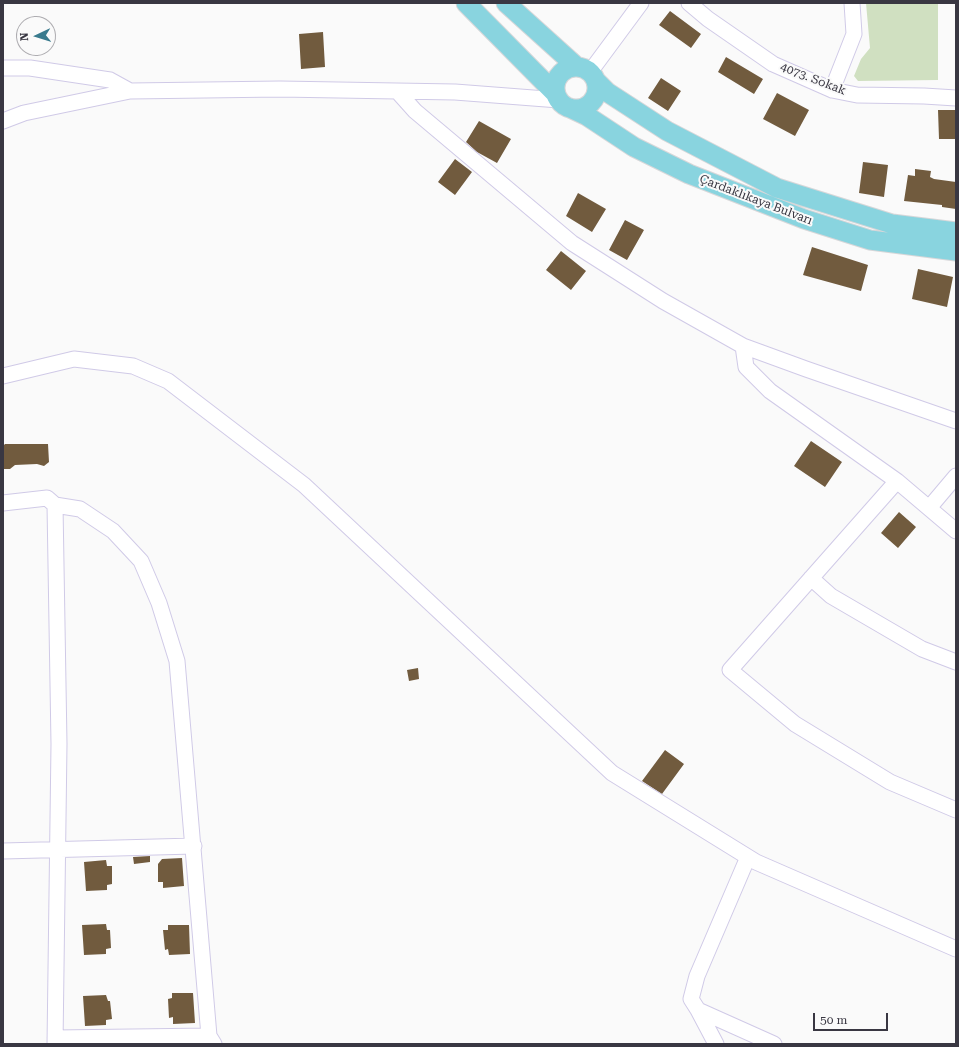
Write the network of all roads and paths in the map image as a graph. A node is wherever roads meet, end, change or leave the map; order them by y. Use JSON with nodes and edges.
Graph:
{"nodes":[{"id":1,"x":466,"y":3,"type":"edge"},
{"id":2,"x":506,"y":3,"type":"edge"},
{"id":3,"x":641,"y":3,"type":"edge"},
{"id":4,"x":689,"y":3,"type":"edge"},
{"id":5,"x":852,"y":3,"type":"edge"},
{"id":6,"x":3,"y":68,"type":"edge"},
{"id":7,"x":588,"y":74,"type":"junction"},
{"id":8,"x":832,"y":90,"type":"junction"},
{"id":9,"x":130,"y":91,"type":"junction"},
{"id":10,"x":398,"y":92,"type":"junction"},
{"id":11,"x":956,"y":98,"type":"edge"},
{"id":12,"x":562,"y":101,"type":"junction"},
{"id":13,"x":3,"y":121,"type":"edge"},
{"id":14,"x":956,"y":232,"type":"edge"},
{"id":15,"x":956,"y":251,"type":"edge"},
{"id":16,"x":743,"y":346,"type":"junction"},
{"id":17,"x":3,"y":376,"type":"edge"},
{"id":18,"x":956,"y":421,"type":"edge"},
{"id":19,"x":956,"y":476,"type":"edge"},
{"id":20,"x":897,"y":481,"type":"junction"},
{"id":21,"x":3,"y":503,"type":"edge"},
{"id":22,"x":55,"y":505,"type":"junction"},
{"id":23,"x":929,"y":508,"type":"junction"},
{"id":24,"x":956,"y":531,"type":"edge"},
{"id":25,"x":811,"y":578,"type":"junction"},
{"id":26,"x":956,"y":662,"type":"edge"},
{"id":27,"x":956,"y":810,"type":"edge"},
{"id":28,"x":194,"y":846,"type":"junction"},
{"id":29,"x":58,"y":850,"type":"junction"},
{"id":30,"x":3,"y":851,"type":"edge"},
{"id":31,"x":748,"y":857,"type":"junction"},
{"id":32,"x":956,"y":950,"type":"edge"},
{"id":33,"x":698,"y":1010,"type":"junction"},
{"id":34,"x":212,"y":1040,"type":"edge"},
{"id":35,"x":55,"y":1041,"type":"edge"},
{"id":36,"x":716,"y":1044,"type":"edge"},
{"id":37,"x":774,"y":1044,"type":"edge"}],
"edges":[{"from":1,"to":12,"type":"main road","name":"Çardaklıkaya Bulvarı"},
{"from":2,"to":7,"type":"main road","name":"Çardaklıkaya Bulvarı"},
{"from":3,"to":7,"type":"street"},
{"from":4,"to":8,"type":"street","name":"4073. Sokak"},
{"from":5,"to":8,"type":"street"},
{"from":6,"to":9,"type":"street"},
{"from":7,"to":12,"type":"main road"},
{"from":7,"to":12,"type":"main road"},
{"from":7,"to":14,"type":"main road","name":"Çardaklıkaya Bulvarı"},
{"from":8,"to":11,"type":"street","name":"4073. Sokak"},
{"from":9,"to":10,"type":"street"},
{"from":9,"to":13,"type":"street"},
{"from":10,"to":12,"type":"street"},
{"from":10,"to":16,"type":"street"},
{"from":12,"to":15,"type":"main road","name":"Çardaklıkaya Bulvarı"},
{"from":16,"to":18,"type":"street"},
{"from":16,"to":20,"type":"street"},
{"from":17,"to":31,"type":"street"},
{"from":19,"to":23,"type":"street"},
{"from":20,"to":23,"type":"street"},
{"from":20,"to":25,"type":"street"},
{"from":21,"to":22,"type":"street"},
{"from":22,"to":28,"type":"street"},
{"from":22,"to":29,"type":"street"},
{"from":23,"to":24,"type":"street"},
{"from":25,"to":26,"type":"street"},
{"from":25,"to":27,"type":"street"},
{"from":28,"to":29,"type":"street"},
{"from":28,"to":34,"type":"street"},
{"from":29,"to":30,"type":"street"},
{"from":29,"to":35,"type":"street"},
{"from":31,"to":32,"type":"street"},
{"from":31,"to":33,"type":"street"},
{"from":33,"to":36,"type":"street"},
{"from":33,"to":37,"type":"street"},
{"from":34,"to":35,"type":"street"}]}
